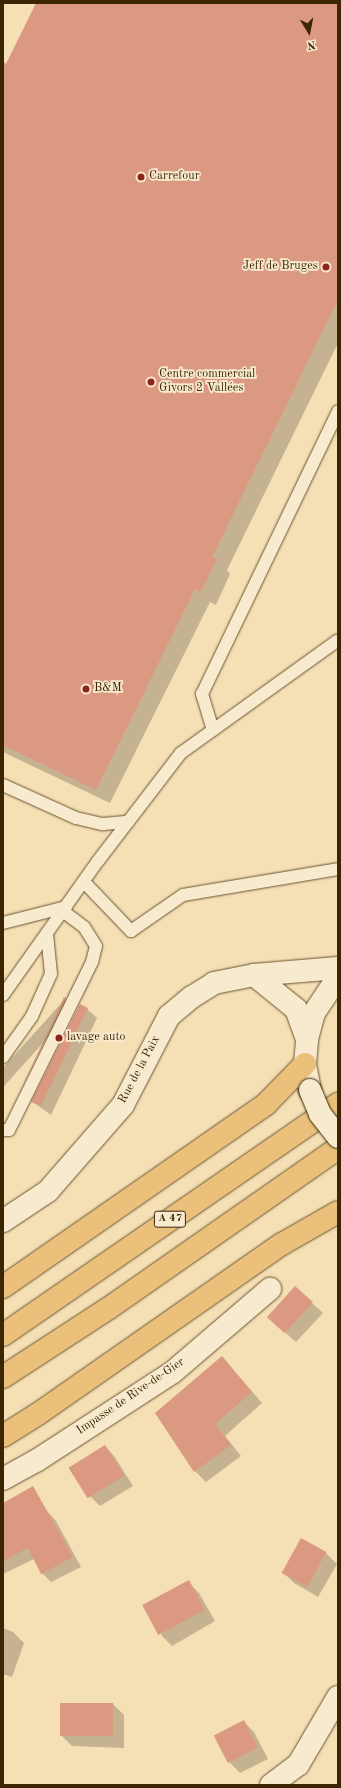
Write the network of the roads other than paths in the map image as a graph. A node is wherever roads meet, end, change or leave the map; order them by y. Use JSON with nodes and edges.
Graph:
{"nodes":[{"id":1,"x":338,"y":410,"type":"edge"},
{"id":2,"x":338,"y":640,"type":"edge"},
{"id":3,"x":213,"y":730,"type":"junction"},
{"id":4,"x":3,"y":785,"type":"edge"},
{"id":5,"x":128,"y":822,"type":"junction"},
{"id":6,"x":338,"y":869,"type":"edge"},
{"id":7,"x":84,"y":882,"type":"junction"},
{"id":8,"x":64,"y":909,"type":"junction"},
{"id":9,"x":3,"y":923,"type":"edge"},
{"id":10,"x":47,"y":934,"type":"junction"},
{"id":11,"x":338,"y":968,"type":"edge"},
{"id":12,"x":254,"y":976,"type":"junction"},
{"id":13,"x":338,"y":978,"type":"edge"},
{"id":14,"x":3,"y":995,"type":"edge"},
{"id":15,"x":307,"y":1038,"type":"junction"},
{"id":16,"x":3,"y":1057,"type":"edge"},
{"id":17,"x":305,"y":1064,"type":"junction"},
{"id":18,"x":338,"y":1104,"type":"edge"},
{"id":19,"x":3,"y":1130,"type":"edge"},
{"id":20,"x":338,"y":1137,"type":"edge"},
{"id":21,"x":338,"y":1148,"type":"edge"},
{"id":22,"x":338,"y":1212,"type":"edge"},
{"id":23,"x":3,"y":1221,"type":"edge"},
{"id":24,"x":3,"y":1287,"type":"edge"},
{"id":25,"x":270,"y":1289,"type":"dead end"},
{"id":26,"x":3,"y":1335,"type":"edge"},
{"id":27,"x":3,"y":1377,"type":"edge"},
{"id":28,"x":3,"y":1436,"type":"edge"},
{"id":29,"x":3,"y":1479,"type":"edge"},
{"id":30,"x":338,"y":1697,"type":"edge"},
{"id":31,"x":271,"y":1785,"type":"edge"}],
"edges":[{"from":1,"to":3,"type":"lane"},
{"from":2,"to":3,"type":"lane"},
{"from":3,"to":5,"type":"lane"},
{"from":4,"to":5,"type":"lane"},
{"from":5,"to":7,"type":"lane"},
{"from":6,"to":7,"type":"lane"},
{"from":7,"to":8,"type":"lane"},
{"from":8,"to":9,"type":"lane"},
{"from":8,"to":10,"type":"lane"},
{"from":8,"to":19,"type":"lane"},
{"from":10,"to":14,"type":"lane"},
{"from":10,"to":16,"type":"lane"},
{"from":11,"to":12,"type":"main road","name":"Rue de la Paix"},
{"from":12,"to":15,"type":"main road"},
{"from":12,"to":23,"type":"main road","name":"Rue de la Paix"},
{"from":13,"to":15,"type":"main road"},
{"from":15,"to":17,"type":"main road"},
{"from":17,"to":20,"type":"main road","bridge":true},
{"from":17,"to":24,"type":"highway"},
{"from":18,"to":26,"type":"highway","number":"A 47"},
{"from":21,"to":27,"type":"highway"},
{"from":22,"to":28,"type":"highway"},
{"from":25,"to":29,"type":"main road","name":"Impasse de Rive-de-Gier"},
{"from":30,"to":31,"type":"main road"}]}
